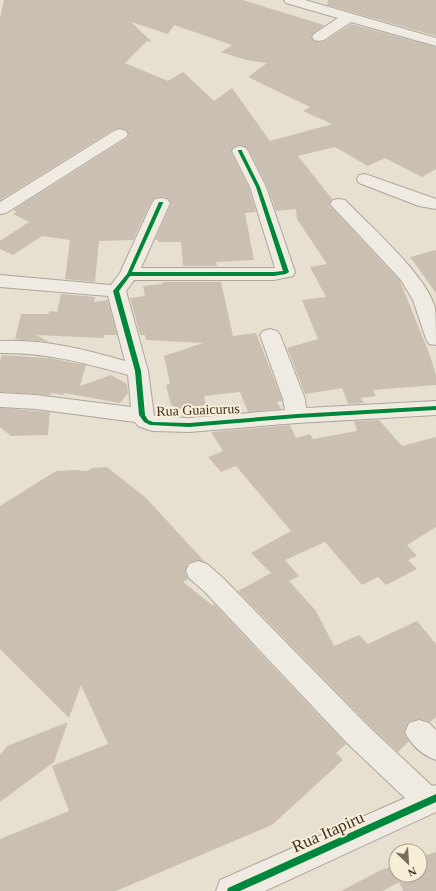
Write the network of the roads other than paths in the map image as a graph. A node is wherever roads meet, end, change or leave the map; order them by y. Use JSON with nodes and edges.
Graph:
{"nodes":[{"id":1,"x":291,"y":0,"type":"edge"},
{"id":2,"x":337,"y":0,"type":"edge"},
{"id":3,"x":328,"y":11,"type":"junction"},
{"id":4,"x":349,"y":17,"type":"junction"},
{"id":5,"x":319,"y":37,"type":"dead end"},
{"id":6,"x":436,"y":42,"type":"edge"},
{"id":7,"x":120,"y":134,"type":"dead end"},
{"id":8,"x":240,"y":152,"type":"dead end"},
{"id":9,"x":365,"y":179,"type":"dead end"},
{"id":10,"x":162,"y":203,"type":"dead end"},
{"id":11,"x":339,"y":204,"type":"dead end"},
{"id":12,"x":436,"y":204,"type":"edge"},
{"id":13,"x":0,"y":209,"type":"edge"},
{"id":14,"x":129,"y":274,"type":"junction"},
{"id":15,"x":0,"y":281,"type":"edge"},
{"id":16,"x":116,"y":291,"type":"junction"},
{"id":17,"x":270,"y":335,"type":"dead end"},
{"id":18,"x":436,"y":339,"type":"edge"},
{"id":19,"x":0,"y":347,"type":"edge"},
{"id":20,"x":138,"y":370,"type":"junction"},
{"id":21,"x":0,"y":400,"type":"edge"},
{"id":22,"x":436,"y":408,"type":"edge"},
{"id":23,"x":142,"y":415,"type":"junction"},
{"id":24,"x":297,"y":416,"type":"junction"},
{"id":25,"x":198,"y":571,"type":"dead end"},
{"id":26,"x":432,"y":800,"type":"edge"},
{"id":27,"x":231,"y":891,"type":"edge"}],
"edges":[{"from":1,"to":3,"type":"street"},
{"from":2,"to":3,"type":"street"},
{"from":3,"to":4,"type":"street"},
{"from":4,"to":5,"type":"street"},
{"from":4,"to":6,"type":"street"},
{"from":7,"to":13,"type":"street"},
{"from":8,"to":14,"type":"street"},
{"from":9,"to":12,"type":"street"},
{"from":10,"to":14,"type":"street"},
{"from":11,"to":18,"type":"street"},
{"from":14,"to":16,"type":"street"},
{"from":15,"to":16,"type":"street"},
{"from":16,"to":20,"type":"street","name":"Rua Guaicurus"},
{"from":17,"to":24,"type":"street"},
{"from":19,"to":20,"type":"street"},
{"from":20,"to":23,"type":"street","name":"Rua Guaicurus"},
{"from":21,"to":23,"type":"street"},
{"from":22,"to":24,"type":"street","name":"Rua Guaicurus"},
{"from":23,"to":24,"type":"street","name":"Rua Guaicurus"},
{"from":25,"to":26,"type":"street"},
{"from":26,"to":27,"type":"street","name":"Rua Itapiru"}]}
